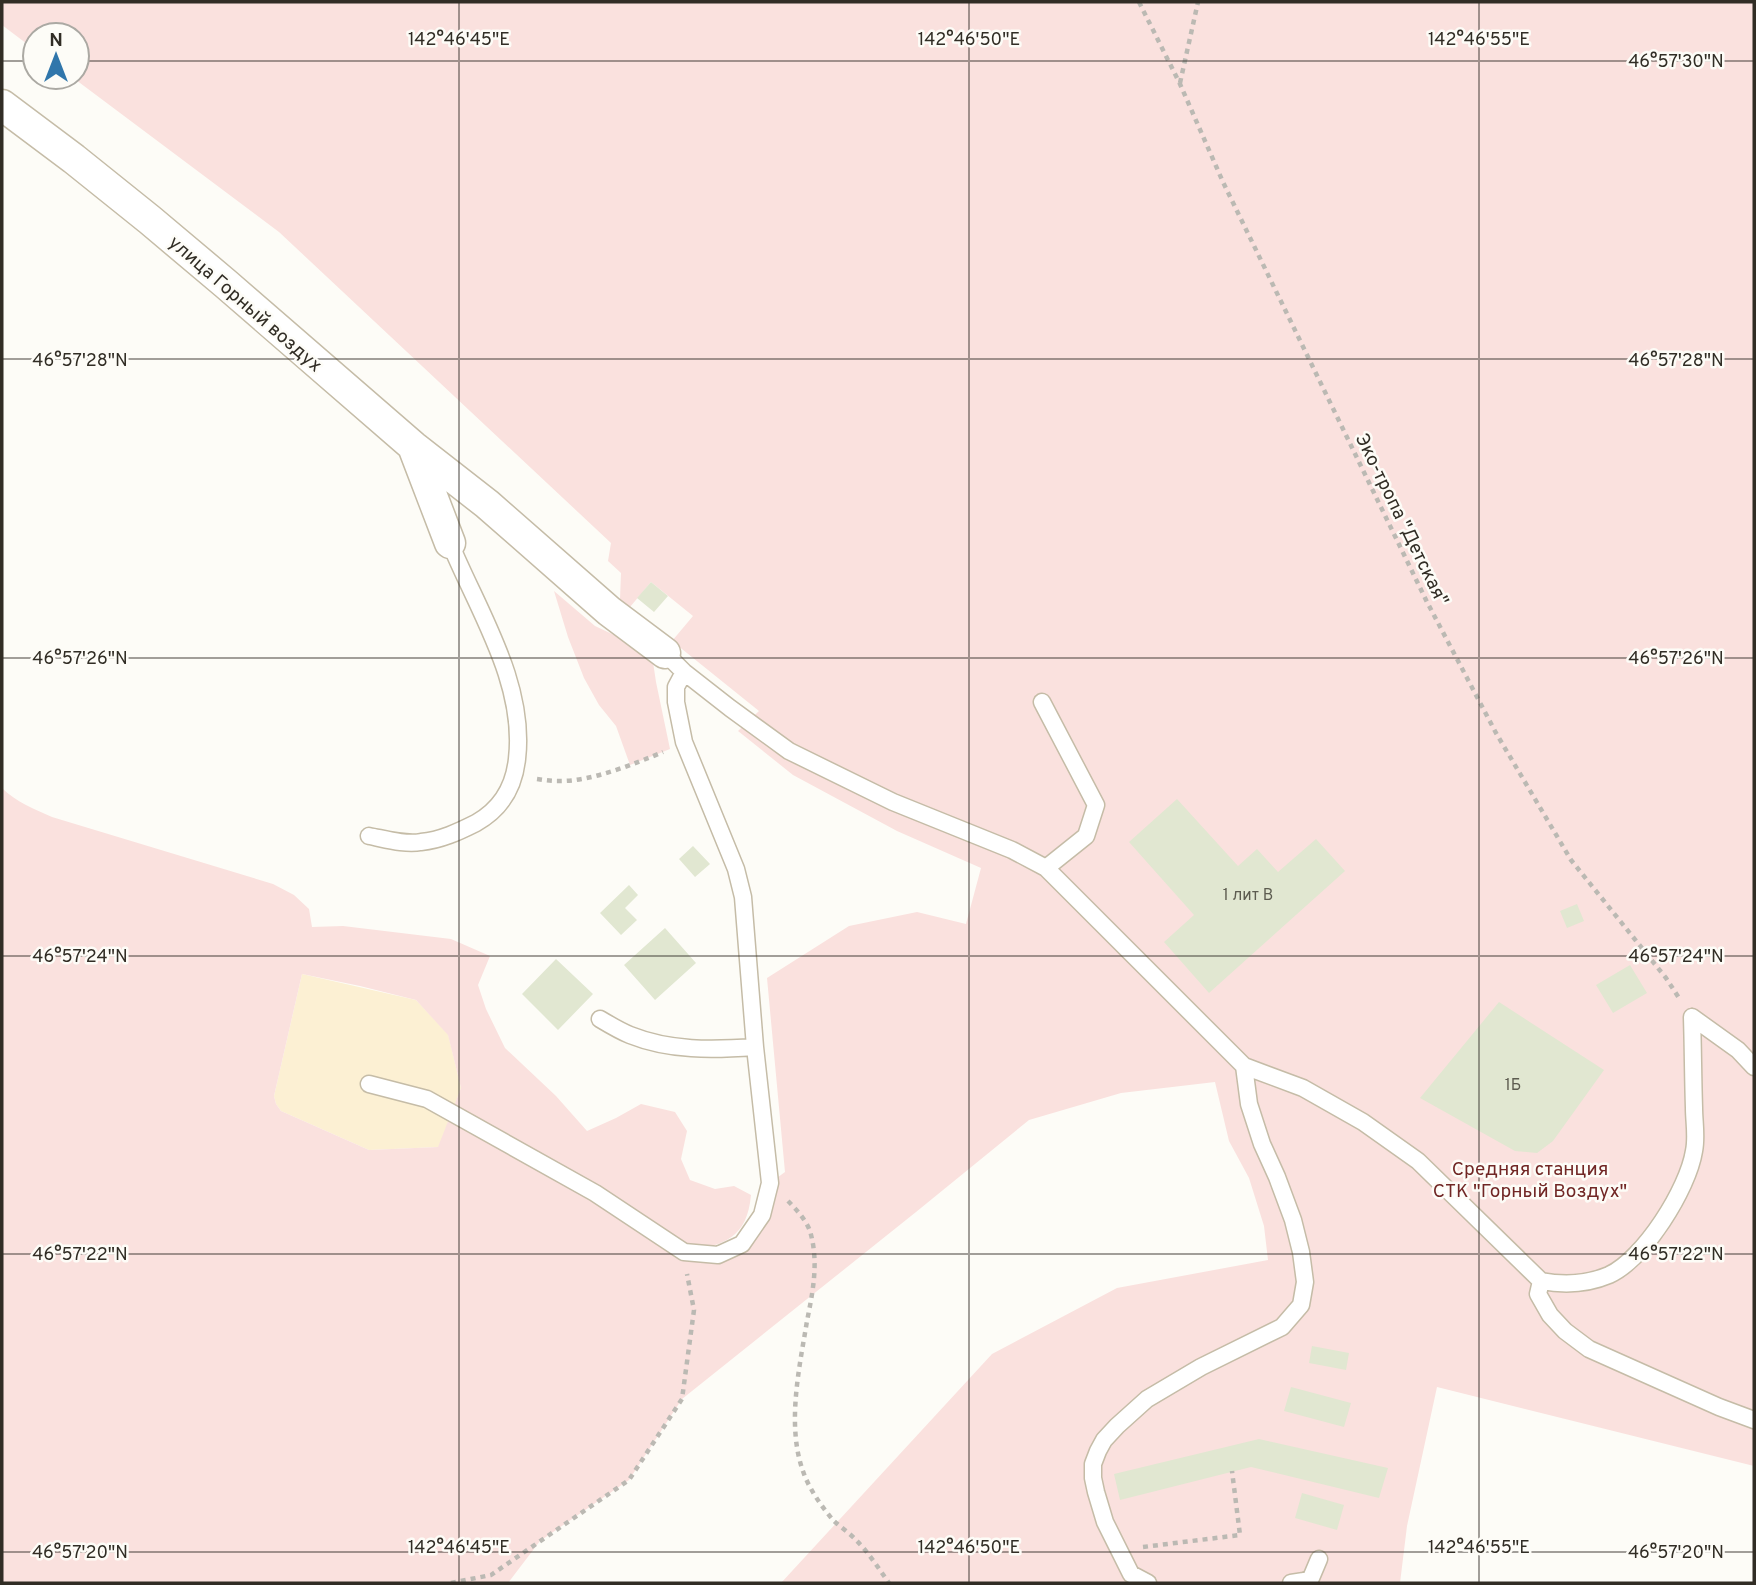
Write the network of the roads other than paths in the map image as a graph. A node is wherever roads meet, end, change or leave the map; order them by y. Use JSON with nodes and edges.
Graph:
{"nodes":[{"id":1,"x":2,"y":105,"type":"edge"},
{"id":2,"x":414,"y":447,"type":"junction"},
{"id":3,"x":450,"y":543,"type":"joint"},
{"id":4,"x":675,"y":662,"type":"junction"},
{"id":5,"x":1042,"y":702,"type":"dead end"},
{"id":6,"x":369,"y":836,"type":"dead end"},
{"id":7,"x":1046,"y":868,"type":"junction"},
{"id":8,"x":600,"y":1019,"type":"dead end"},
{"id":9,"x":755,"y":1047,"type":"junction"},
{"id":10,"x":1244,"y":1066,"type":"junction"},
{"id":11,"x":1754,"y":1067,"type":"edge"},
{"id":12,"x":369,"y":1084,"type":"dead end"},
{"id":13,"x":1541,"y":1281,"type":"junction"},
{"id":14,"x":1754,"y":1420,"type":"edge"},
{"id":15,"x":1319,"y":1559,"type":"dead end"},
{"id":16,"x":1149,"y":1583,"type":"edge"},
{"id":17,"x":1290,"y":1583,"type":"edge"}],
"edges":[{"from":1,"to":2,"type":"street","name":"улица Горный воздух"},
{"from":2,"to":3,"type":"street"},
{"from":2,"to":4,"type":"street","name":"улица Горный воздух"},
{"from":3,"to":6,"type":"lane"},
{"from":4,"to":7,"type":"lane"},
{"from":4,"to":9,"type":"lane"},
{"from":5,"to":7,"type":"lane"},
{"from":7,"to":10,"type":"lane"},
{"from":8,"to":9,"type":"lane"},
{"from":9,"to":12,"type":"lane"},
{"from":10,"to":13,"type":"lane"},
{"from":10,"to":16,"type":"lane"},
{"from":11,"to":13,"type":"lane"},
{"from":13,"to":14,"type":"lane"},
{"from":15,"to":17,"type":"lane"}]}
